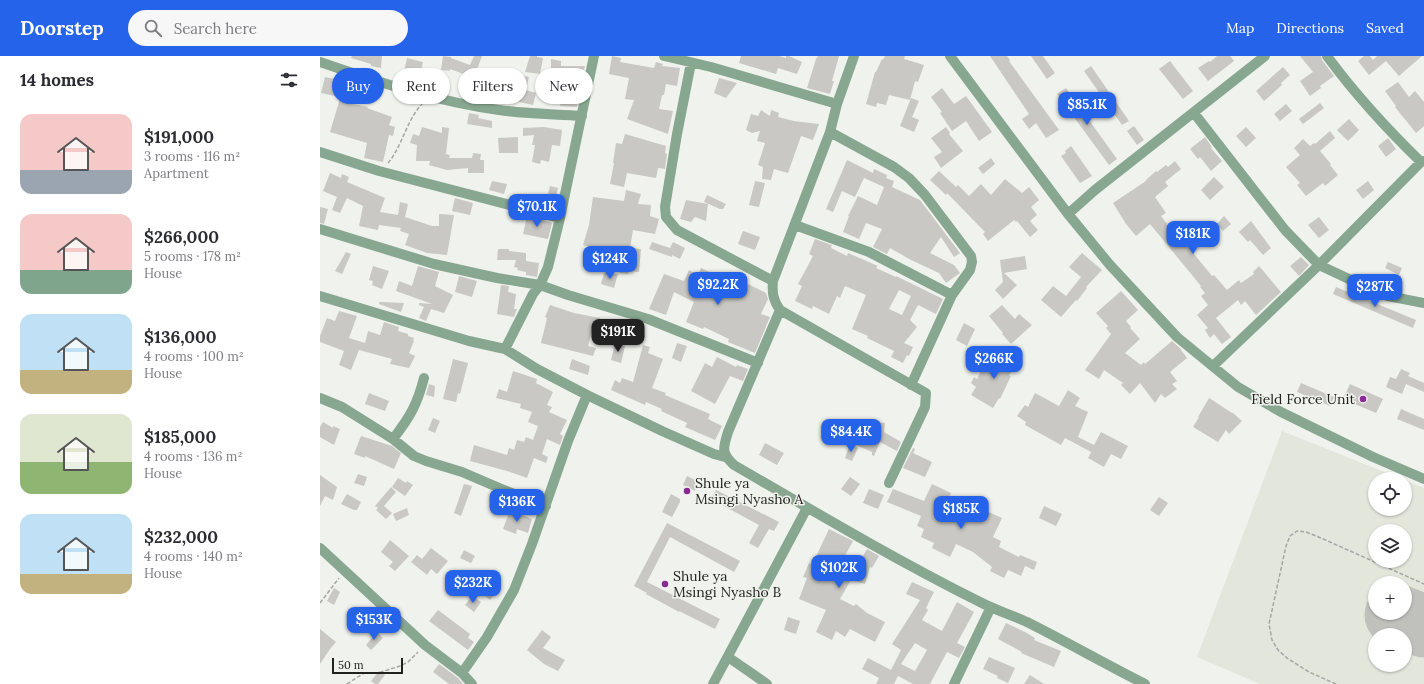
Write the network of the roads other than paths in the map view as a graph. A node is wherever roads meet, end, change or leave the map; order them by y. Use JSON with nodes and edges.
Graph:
{"nodes":[{"id":1,"x":594,"y":56,"type":"edge"},
{"id":2,"x":664,"y":56,"type":"edge"},
{"id":3,"x":854,"y":56,"type":"edge"},
{"id":4,"x":950,"y":56,"type":"edge"},
{"id":5,"x":1327,"y":56,"type":"edge"},
{"id":6,"x":1260,"y":57,"type":"edge"},
{"id":7,"x":320,"y":62,"type":"edge"},
{"id":8,"x":691,"y":63,"type":"junction"},
{"id":9,"x":838,"y":104,"type":"junction"},
{"id":10,"x":1194,"y":113,"type":"junction"},
{"id":11,"x":582,"y":116,"type":"junction"},
{"id":12,"x":830,"y":132,"type":"junction"},
{"id":13,"x":320,"y":152,"type":"edge"},
{"id":14,"x":1423,"y":162,"type":"edge"},
{"id":15,"x":1068,"y":214,"type":"junction"},
{"id":16,"x":560,"y":218,"type":"junction"},
{"id":17,"x":795,"y":225,"type":"junction"},
{"id":18,"x":320,"y":229,"type":"edge"},
{"id":19,"x":1319,"y":265,"type":"junction"},
{"id":20,"x":773,"y":281,"type":"junction"},
{"id":21,"x":540,"y":284,"type":"junction"},
{"id":22,"x":952,"y":295,"type":"junction"},
{"id":23,"x":320,"y":296,"type":"edge"},
{"id":24,"x":1424,"y":303,"type":"edge"},
{"id":25,"x":780,"y":310,"type":"junction"},
{"id":26,"x":505,"y":349,"type":"junction"},
{"id":27,"x":758,"y":363,"type":"junction"},
{"id":28,"x":1213,"y":366,"type":"junction"},
{"id":29,"x":424,"y":378,"type":"dead end"},
{"id":30,"x":911,"y":385,"type":"junction"},
{"id":31,"x":587,"y":395,"type":"junction"},
{"id":32,"x":320,"y":398,"type":"edge"},
{"id":33,"x":393,"y":439,"type":"junction"},
{"id":34,"x":725,"y":457,"type":"junction"},
{"id":35,"x":1424,"y":478,"type":"edge"},
{"id":36,"x":889,"y":483,"type":"dead end"},
{"id":37,"x":546,"y":506,"type":"junction"},
{"id":38,"x":807,"y":508,"type":"junction"},
{"id":39,"x":320,"y":548,"type":"edge"},
{"id":40,"x":991,"y":607,"type":"junction"},
{"id":41,"x":728,"y":657,"type":"junction"},
{"id":42,"x":462,"y":673,"type":"junction"},
{"id":43,"x":472,"y":684,"type":"edge"},
{"id":44,"x":713,"y":684,"type":"edge"},
{"id":45,"x":767,"y":684,"type":"edge"},
{"id":46,"x":954,"y":684,"type":"edge"},
{"id":47,"x":1145,"y":684,"type":"edge"}],
"edges":[{"from":1,"to":11,"type":"street"},
{"from":2,"to":8,"type":"street"},
{"from":3,"to":9,"type":"street"},
{"from":4,"to":15,"type":"street"},
{"from":5,"to":14,"type":"street"},
{"from":6,"to":10,"type":"street"},
{"from":7,"to":11,"type":"street"},
{"from":8,"to":9,"type":"street"},
{"from":8,"to":20,"type":"street"},
{"from":9,"to":12,"type":"street"},
{"from":10,"to":15,"type":"street"},
{"from":10,"to":19,"type":"street"},
{"from":11,"to":16,"type":"street"},
{"from":12,"to":17,"type":"street"},
{"from":12,"to":22,"type":"street"},
{"from":13,"to":16,"type":"street"},
{"from":14,"to":19,"type":"street"},
{"from":15,"to":28,"type":"street"},
{"from":16,"to":21,"type":"street"},
{"from":17,"to":20,"type":"street"},
{"from":17,"to":22,"type":"street"},
{"from":18,"to":21,"type":"street"},
{"from":19,"to":24,"type":"street"},
{"from":19,"to":28,"type":"street"},
{"from":20,"to":25,"type":"street"},
{"from":21,"to":26,"type":"street"},
{"from":21,"to":27,"type":"street"},
{"from":22,"to":30,"type":"street"},
{"from":23,"to":26,"type":"street"},
{"from":25,"to":27,"type":"street"},
{"from":25,"to":30,"type":"street"},
{"from":26,"to":31,"type":"street"},
{"from":27,"to":34,"type":"street"},
{"from":28,"to":35,"type":"street"},
{"from":29,"to":33,"type":"street"},
{"from":30,"to":36,"type":"street"},
{"from":31,"to":34,"type":"street"},
{"from":31,"to":37,"type":"street"},
{"from":32,"to":33,"type":"street"},
{"from":33,"to":37,"type":"street"},
{"from":34,"to":38,"type":"street"},
{"from":37,"to":42,"type":"street"},
{"from":38,"to":40,"type":"street"},
{"from":38,"to":41,"type":"street"},
{"from":39,"to":42,"type":"street"},
{"from":40,"to":46,"type":"street"},
{"from":40,"to":47,"type":"street"},
{"from":41,"to":44,"type":"street"},
{"from":41,"to":45,"type":"street"},
{"from":42,"to":43,"type":"street"}]}
